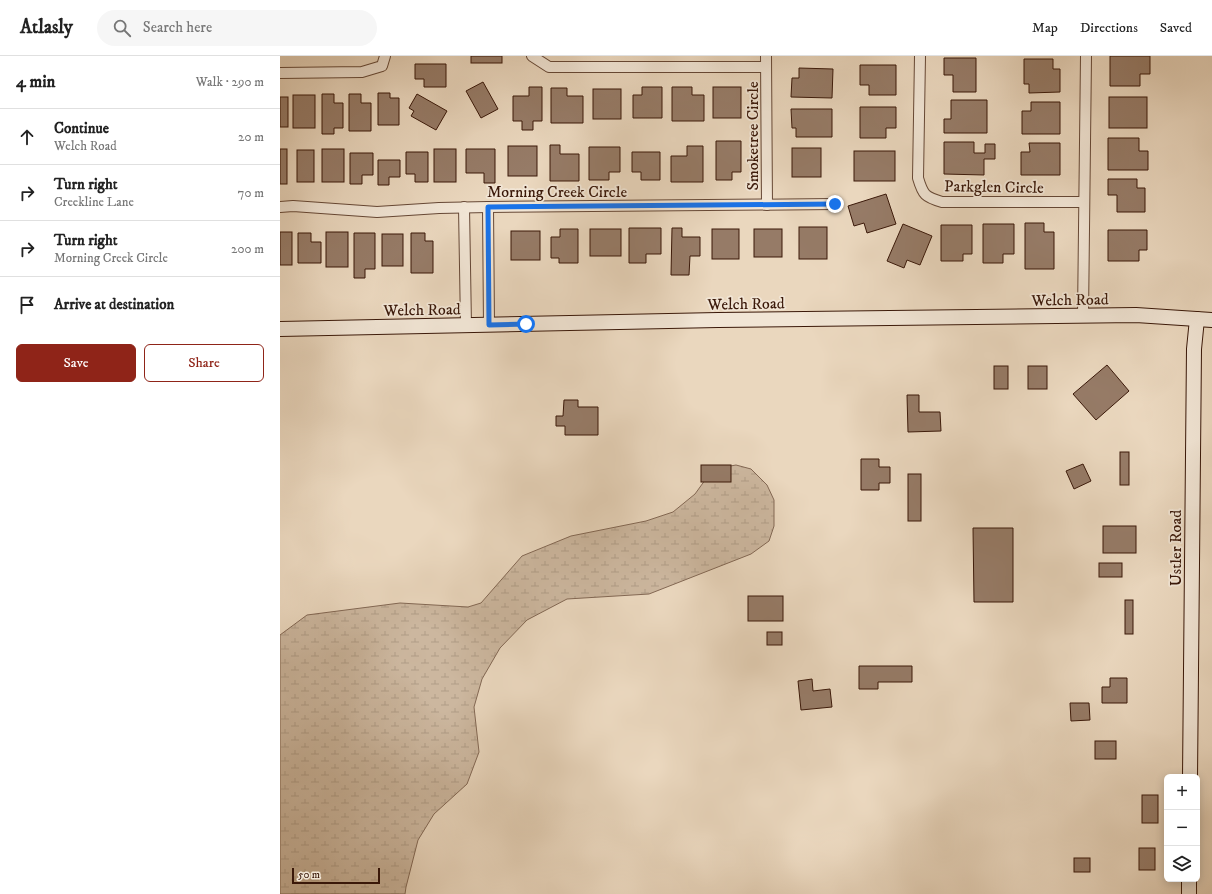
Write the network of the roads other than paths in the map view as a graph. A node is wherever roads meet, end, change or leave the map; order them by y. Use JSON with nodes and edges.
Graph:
{"nodes":[{"id":1,"x":385,"y":56,"type":"edge"},
{"id":2,"x":532,"y":56,"type":"edge"},
{"id":3,"x":766,"y":56,"type":"edge"},
{"id":4,"x":920,"y":56,"type":"edge"},
{"id":5,"x":1086,"y":56,"type":"edge"},
{"id":6,"x":766,"y":67,"type":"junction"},
{"id":7,"x":280,"y":73,"type":"edge"},
{"id":8,"x":1084,"y":202,"type":"junction"},
{"id":9,"x":835,"y":204,"type":"dead end"},
{"id":10,"x":767,"y":205,"type":"junction"},
{"id":11,"x":280,"y":207,"type":"edge"},
{"id":12,"x":464,"y":207,"type":"junction"},
{"id":13,"x":488,"y":207,"type":"junction"},
{"id":14,"x":1083,"y":316,"type":"junction"},
{"id":15,"x":1197,"y":319,"type":"junction"},
{"id":16,"x":1212,"y":320,"type":"edge"},
{"id":17,"x":489,"y":325,"type":"junction"},
{"id":18,"x":466,"y":326,"type":"junction"},
{"id":19,"x":280,"y":329,"type":"edge"},
{"id":20,"x":1190,"y":774,"type":"edge"},
{"id":21,"x":1189,"y":882,"type":"edge"},
{"id":22,"x":1189,"y":894,"type":"edge"}],
"edges":[{"from":1,"to":7,"type":"street"},
{"from":2,"to":6,"type":"street","name":"Smoketree Circle"},
{"from":3,"to":6,"type":"street","name":"Smoketree Circle"},
{"from":4,"to":8,"type":"street","name":"Parkglen Circle"},
{"from":5,"to":8,"type":"street"},
{"from":6,"to":10,"type":"street","name":"Smoketree Circle"},
{"from":8,"to":14,"type":"street"},
{"from":9,"to":10,"type":"street","name":"Morning Creek Circle"},
{"from":10,"to":13,"type":"street","name":"Morning Creek Circle"},
{"from":11,"to":12,"type":"street","name":"Morning Creek Circle"},
{"from":12,"to":13,"type":"street","name":"Morning Creek Circle"},
{"from":12,"to":18,"type":"street"},
{"from":13,"to":17,"type":"street"},
{"from":14,"to":15,"type":"main road","name":"Welch Road"},
{"from":14,"to":17,"type":"main road","name":"Welch Road"},
{"from":15,"to":16,"type":"main road","name":"Welch Road"},
{"from":15,"to":20,"type":"main road","name":"Ustler Road"},
{"from":17,"to":18,"type":"main road","name":"Welch Road"},
{"from":18,"to":19,"type":"main road","name":"Welch Road"},
{"from":21,"to":22,"type":"main road"}]}
